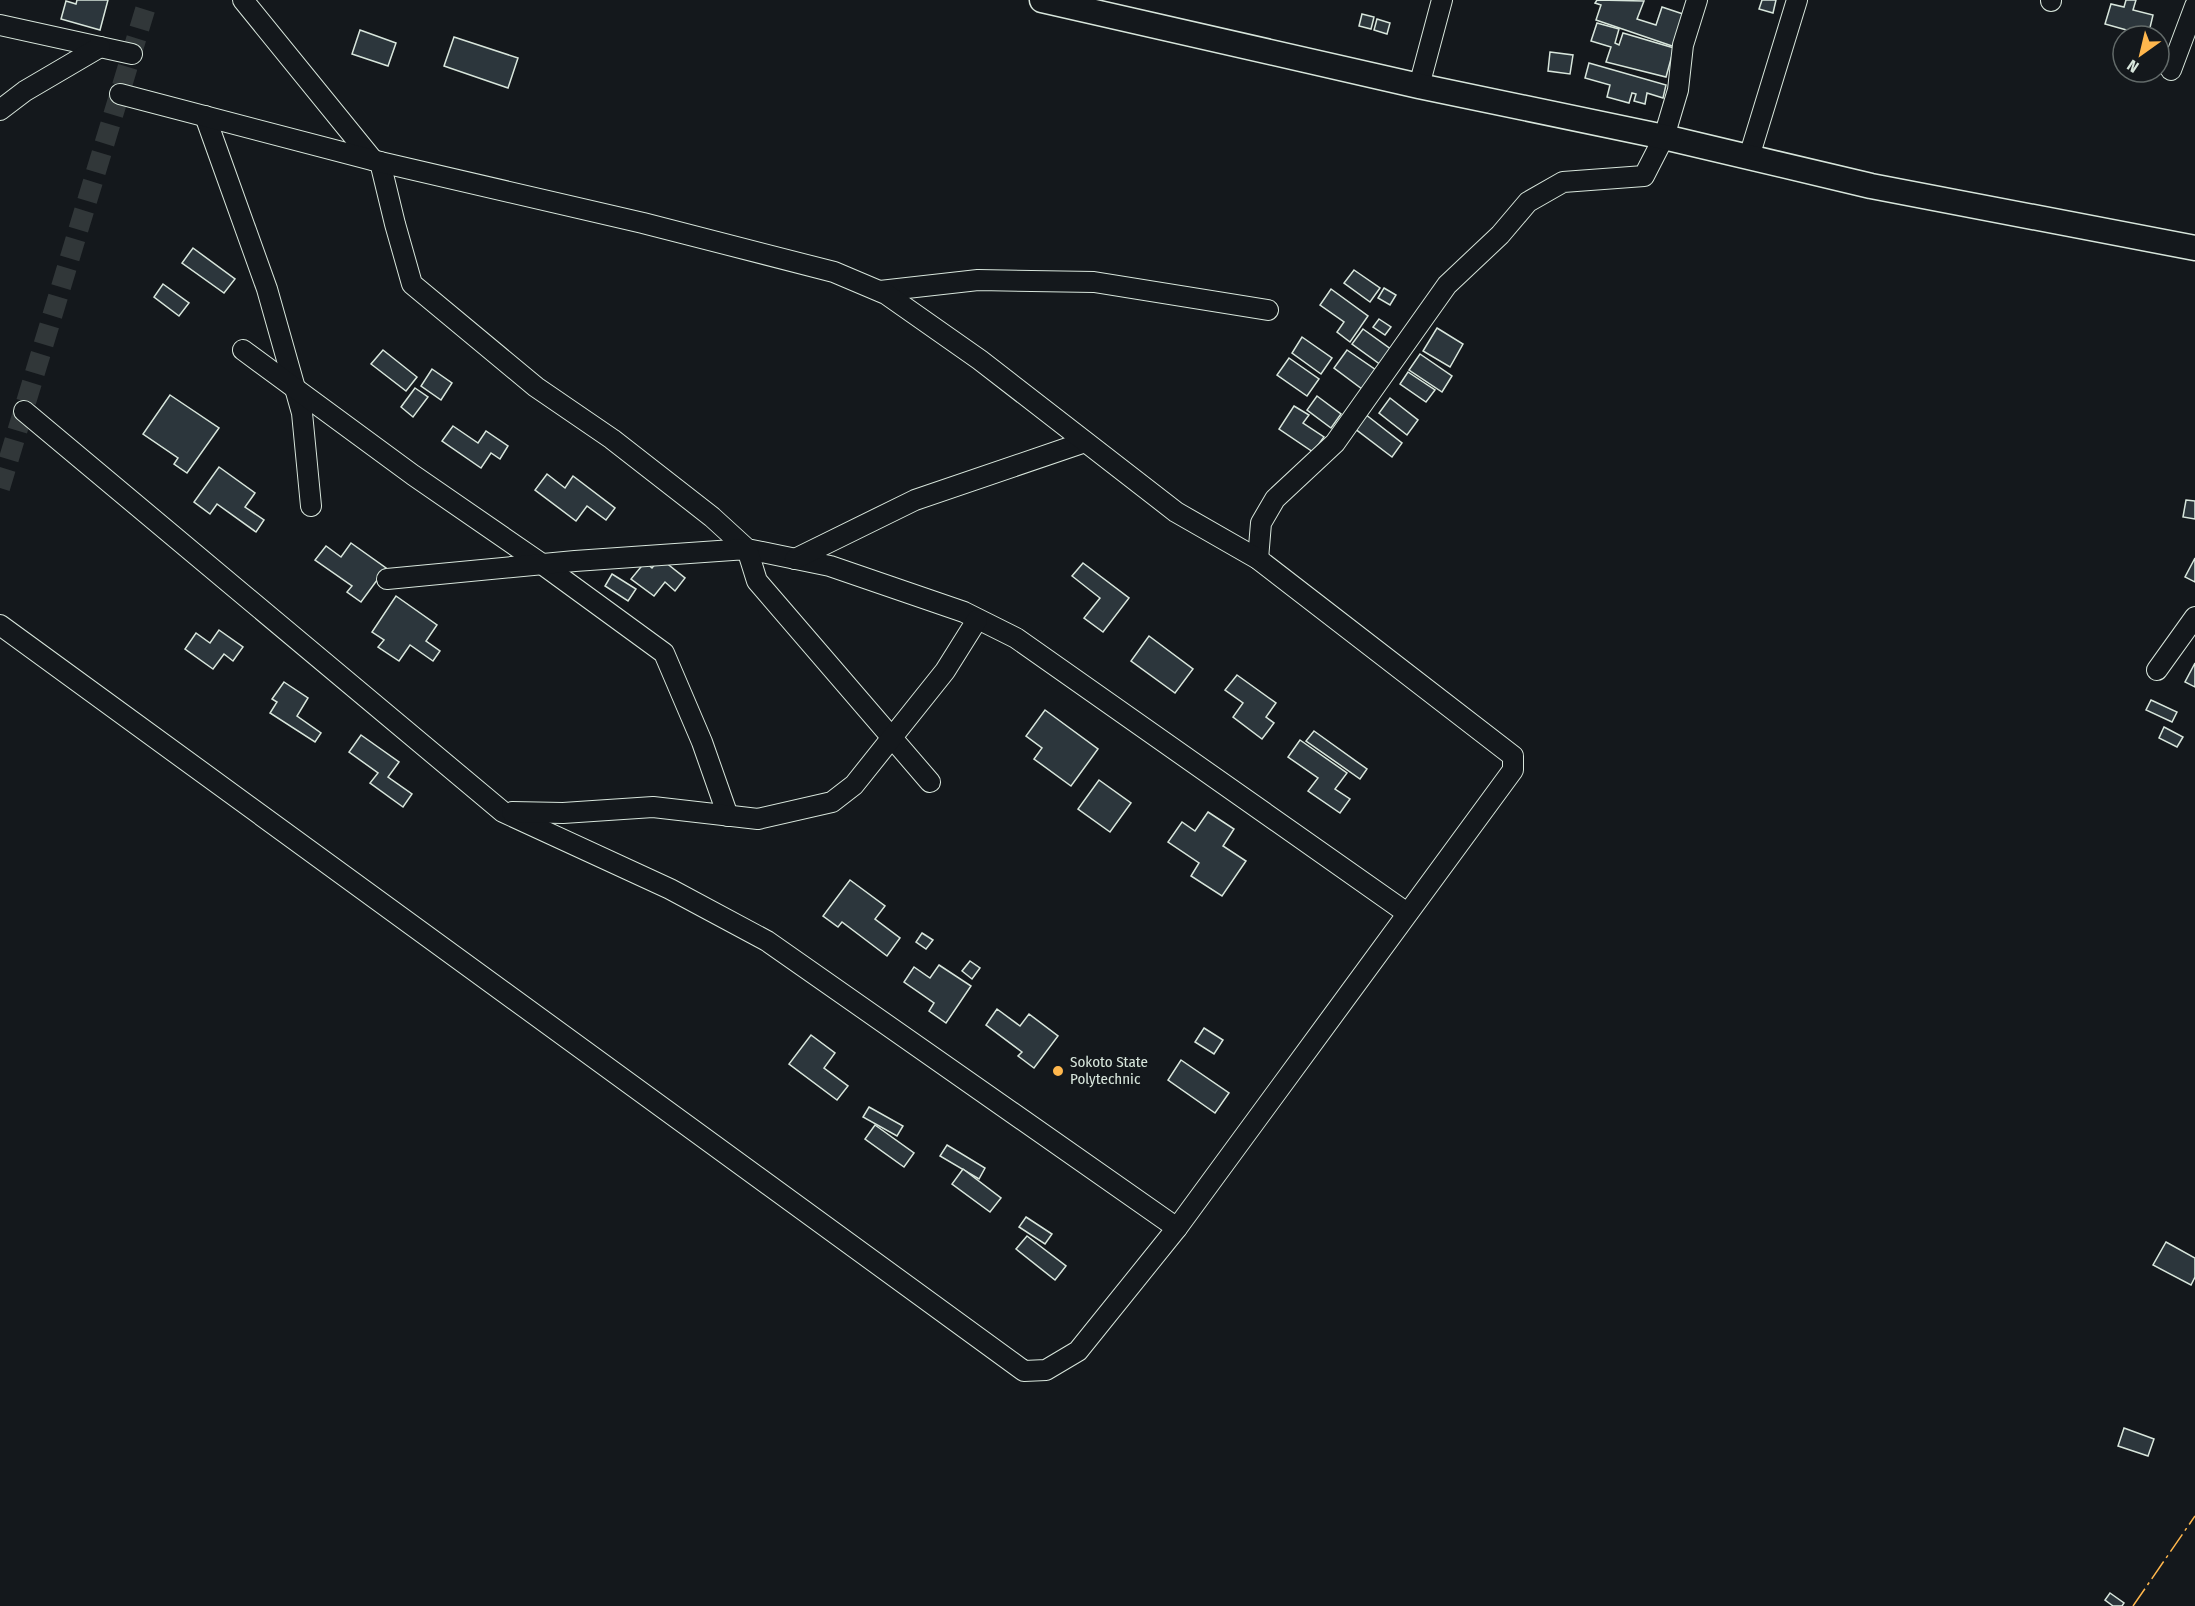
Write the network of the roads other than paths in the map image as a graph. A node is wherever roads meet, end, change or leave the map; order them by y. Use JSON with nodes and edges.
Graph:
{"nodes":[{"id":1,"x":243,"y":0,"type":"edge"},
{"id":2,"x":1042,"y":0,"type":"edge"},
{"id":3,"x":1442,"y":0,"type":"edge"},
{"id":4,"x":1697,"y":0,"type":"edge"},
{"id":5,"x":1797,"y":0,"type":"edge"},
{"id":6,"x":2195,"y":6,"type":"edge"},
{"id":7,"x":0,"y":25,"type":"edge"},
{"id":8,"x":100,"y":47,"type":"junction"},
{"id":9,"x":132,"y":54,"type":"dead end"},
{"id":10,"x":2171,"y":67,"type":"edge"},
{"id":11,"x":1419,"y":86,"type":"junction"},
{"id":12,"x":120,"y":94,"type":"dead end"},
{"id":13,"x":0,"y":110,"type":"edge"},
{"id":14,"x":206,"y":116,"type":"junction"},
{"id":15,"x":1664,"y":137,"type":"junction"},
{"id":16,"x":1749,"y":157,"type":"junction"},
{"id":17,"x":377,"y":161,"type":"junction"},
{"id":18,"x":2195,"y":248,"type":"edge"},
{"id":19,"x":879,"y":291,"type":"junction"},
{"id":20,"x":1268,"y":310,"type":"dead end"},
{"id":21,"x":243,"y":350,"type":"dead end"},
{"id":22,"x":294,"y":387,"type":"junction"},
{"id":23,"x":24,"y":411,"type":"dead end"},
{"id":24,"x":1085,"y":442,"type":"junction"},
{"id":25,"x":311,"y":506,"type":"dead end"},
{"id":26,"x":747,"y":549,"type":"junction"},
{"id":27,"x":795,"y":559,"type":"junction"},
{"id":28,"x":1258,"y":559,"type":"junction"},
{"id":29,"x":542,"y":564,"type":"junction"},
{"id":30,"x":387,"y":579,"type":"dead end"},
{"id":31,"x":2195,"y":617,"type":"edge"},
{"id":32,"x":977,"y":620,"type":"junction"},
{"id":33,"x":0,"y":625,"type":"edge"},
{"id":34,"x":2157,"y":670,"type":"dead end"},
{"id":35,"x":892,"y":737,"type":"junction"},
{"id":36,"x":930,"y":782,"type":"dead end"},
{"id":37,"x":503,"y":812,"type":"junction"},
{"id":38,"x":728,"y":816,"type":"junction"},
{"id":39,"x":1407,"y":914,"type":"junction"},
{"id":40,"x":1177,"y":1228,"type":"junction"}],
"edges":[{"from":1,"to":17,"type":"street"},
{"from":2,"to":11,"type":"street"},
{"from":3,"to":11,"type":"street"},
{"from":4,"to":15,"type":"street"},
{"from":5,"to":16,"type":"street"},
{"from":6,"to":10,"type":"street"},
{"from":7,"to":8,"type":"street"},
{"from":8,"to":9,"type":"street"},
{"from":8,"to":13,"type":"street"},
{"from":11,"to":15,"type":"street"},
{"from":12,"to":14,"type":"street"},
{"from":14,"to":17,"type":"street"},
{"from":14,"to":22,"type":"street"},
{"from":15,"to":16,"type":"street"},
{"from":15,"to":28,"type":"street"},
{"from":16,"to":18,"type":"street"},
{"from":17,"to":19,"type":"street"},
{"from":17,"to":26,"type":"street"},
{"from":19,"to":20,"type":"street"},
{"from":19,"to":24,"type":"street"},
{"from":21,"to":22,"type":"street"},
{"from":22,"to":25,"type":"street"},
{"from":22,"to":29,"type":"street"},
{"from":23,"to":37,"type":"street"},
{"from":24,"to":27,"type":"street"},
{"from":24,"to":28,"type":"street"},
{"from":26,"to":27,"type":"street"},
{"from":26,"to":29,"type":"street"},
{"from":26,"to":35,"type":"street"},
{"from":27,"to":32,"type":"street"},
{"from":28,"to":39,"type":"street"},
{"from":29,"to":30,"type":"street"},
{"from":29,"to":38,"type":"street"},
{"from":31,"to":34,"type":"street"},
{"from":32,"to":35,"type":"street"},
{"from":32,"to":39,"type":"street"},
{"from":33,"to":40,"type":"street"},
{"from":35,"to":36,"type":"street"},
{"from":35,"to":38,"type":"street"},
{"from":37,"to":38,"type":"street"},
{"from":37,"to":40,"type":"street"},
{"from":39,"to":40,"type":"street"}]}
